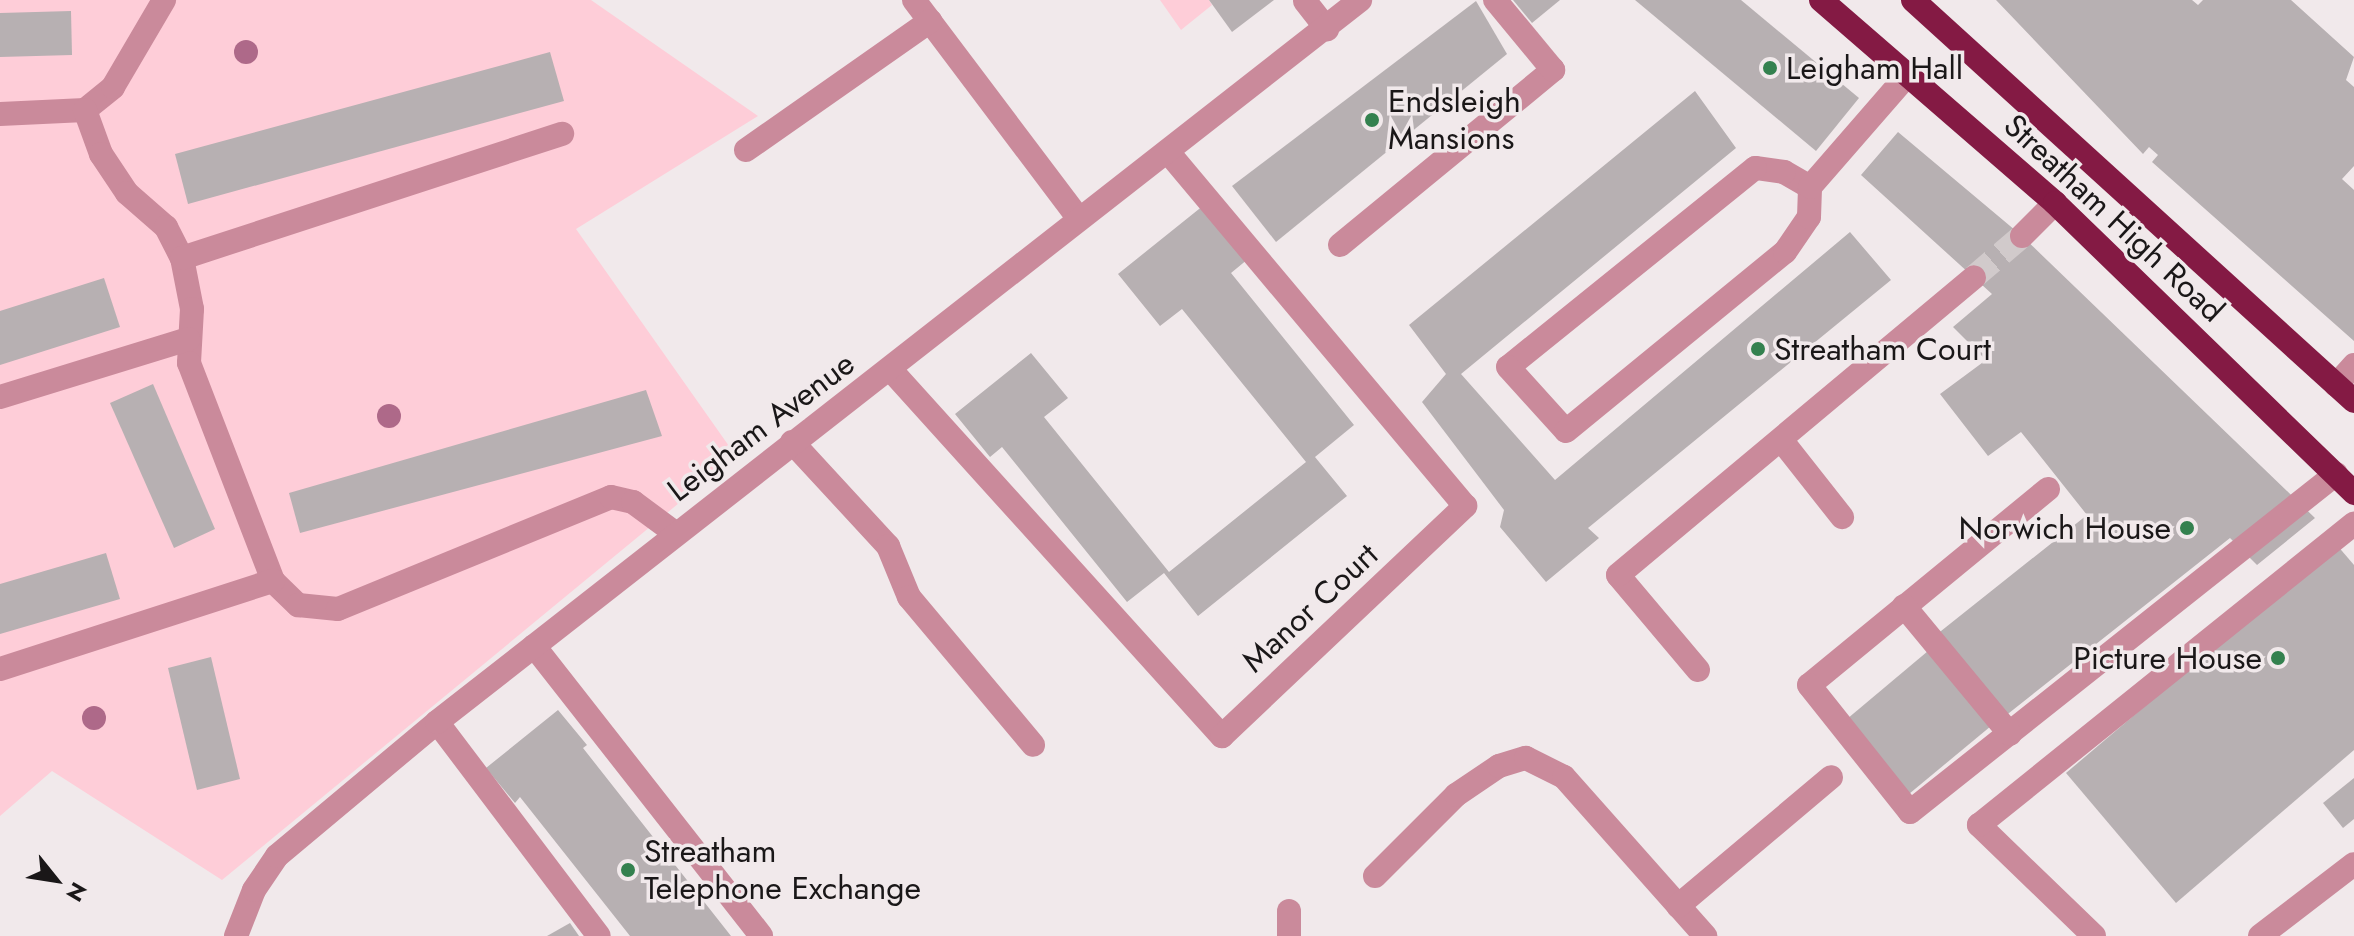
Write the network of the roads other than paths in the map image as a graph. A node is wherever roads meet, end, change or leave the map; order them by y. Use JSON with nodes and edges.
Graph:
{"nodes":[{"id":1,"x":164,"y":0,"type":"edge"},
{"id":2,"x":914,"y":0,"type":"edge"},
{"id":3,"x":1360,"y":0,"type":"edge"},
{"id":4,"x":1495,"y":0,"type":"edge"},
{"id":5,"x":1821,"y":0,"type":"edge"},
{"id":6,"x":1913,"y":0,"type":"edge"},
{"id":7,"x":1305,"y":1,"type":"edge"},
{"id":8,"x":930,"y":21,"type":"junction"},
{"id":9,"x":1327,"y":29,"type":"junction"},
{"id":10,"x":1909,"y":73,"type":"junction"},
{"id":11,"x":85,"y":110,"type":"junction"},
{"id":12,"x":0,"y":114,"type":"edge"},
{"id":13,"x":562,"y":134,"type":"dead end"},
{"id":14,"x":746,"y":150,"type":"dead end"},
{"id":15,"x":1167,"y":151,"type":"junction"},
{"id":16,"x":1810,"y":187,"type":"junction"},
{"id":17,"x":2055,"y":203,"type":"junction"},
{"id":18,"x":1079,"y":219,"type":"junction"},
{"id":19,"x":2022,"y":236,"type":"tunnel mouth"},
{"id":20,"x":1340,"y":245,"type":"dead end"},
{"id":21,"x":182,"y":258,"type":"junction"},
{"id":22,"x":1974,"y":277,"type":"tunnel mouth"},
{"id":23,"x":188,"y":339,"type":"junction"},
{"id":24,"x":2354,"y":365,"type":"edge"},
{"id":25,"x":890,"y":369,"type":"junction"},
{"id":26,"x":2345,"y":393,"type":"edge"},
{"id":27,"x":0,"y":397,"type":"edge"},
{"id":28,"x":1782,"y":441,"type":"junction"},
{"id":29,"x":792,"y":442,"type":"junction"},
{"id":30,"x":2336,"y":474,"type":"junction"},
{"id":31,"x":2048,"y":489,"type":"dead end"},
{"id":32,"x":2354,"y":493,"type":"edge"},
{"id":33,"x":1842,"y":517,"type":"dead end"},
{"id":34,"x":2354,"y":523,"type":"edge"},
{"id":35,"x":675,"y":533,"type":"junction"},
{"id":36,"x":273,"y":581,"type":"junction"},
{"id":37,"x":1904,"y":606,"type":"junction"},
{"id":38,"x":534,"y":646,"type":"junction"},
{"id":39,"x":0,"y":669,"type":"edge"},
{"id":40,"x":1698,"y":670,"type":"dead end"},
{"id":41,"x":437,"y":722,"type":"junction"},
{"id":42,"x":2010,"y":734,"type":"junction"},
{"id":43,"x":1033,"y":745,"type":"dead end"},
{"id":44,"x":1831,"y":777,"type":"dead end"},
{"id":45,"x":2354,"y":864,"type":"edge"},
{"id":46,"x":1375,"y":876,"type":"dead end"},
{"id":47,"x":1678,"y":906,"type":"junction"},
{"id":48,"x":1289,"y":911,"type":"dead end"},
{"id":49,"x":236,"y":936,"type":"edge"},
{"id":50,"x":599,"y":936,"type":"edge"},
{"id":51,"x":761,"y":936,"type":"edge"},
{"id":52,"x":1289,"y":936,"type":"edge"},
{"id":53,"x":1705,"y":936,"type":"edge"},
{"id":54,"x":2094,"y":936,"type":"edge"},
{"id":55,"x":2260,"y":936,"type":"edge"}],
"edges":[{"from":1,"to":11,"type":"street"},
{"from":2,"to":8,"type":"street"},
{"from":3,"to":9,"type":"street","name":"Leigham Avenue"},
{"from":4,"to":20,"type":"street"},
{"from":5,"to":10,"type":"highway","name":"Streatham High Road"},
{"from":6,"to":26,"type":"highway","name":"Streatham High Road"},
{"from":7,"to":9,"type":"street"},
{"from":8,"to":14,"type":"street"},
{"from":8,"to":18,"type":"street"},
{"from":9,"to":15,"type":"street","name":"Leigham Avenue"},
{"from":10,"to":16,"type":"street"},
{"from":10,"to":17,"type":"highway","name":"Streatham High Road"},
{"from":11,"to":12,"type":"street"},
{"from":11,"to":21,"type":"street"},
{"from":13,"to":21,"type":"street"},
{"from":15,"to":18,"type":"street","name":"Leigham Avenue"},
{"from":15,"to":25,"type":"street","name":"Manor Court"},
{"from":16,"to":16,"type":"street"},
{"from":17,"to":19,"type":"street"},
{"from":17,"to":30,"type":"highway","name":"Streatham High Road"},
{"from":18,"to":25,"type":"street","name":"Leigham Avenue"},
{"from":21,"to":23,"type":"street"},
{"from":22,"to":28,"type":"street"},
{"from":23,"to":27,"type":"street"},
{"from":23,"to":36,"type":"street"},
{"from":24,"to":26,"type":"street"},
{"from":25,"to":29,"type":"street","name":"Leigham Avenue"},
{"from":28,"to":33,"type":"street"},
{"from":28,"to":40,"type":"street"},
{"from":29,"to":35,"type":"street","name":"Leigham Avenue"},
{"from":29,"to":43,"type":"street"},
{"from":30,"to":32,"type":"highway","name":"Streatham High Road"},
{"from":30,"to":42,"type":"street"},
{"from":31,"to":37,"type":"street"},
{"from":34,"to":54,"type":"street"},
{"from":35,"to":36,"type":"street"},
{"from":35,"to":38,"type":"street","name":"Leigham Avenue"},
{"from":36,"to":39,"type":"street"},
{"from":37,"to":42,"type":"street"},
{"from":37,"to":42,"type":"street"},
{"from":38,"to":41,"type":"street","name":"Leigham Avenue"},
{"from":38,"to":51,"type":"street"},
{"from":41,"to":49,"type":"street","name":"Leigham Avenue"},
{"from":41,"to":50,"type":"street"},
{"from":44,"to":47,"type":"street"},
{"from":45,"to":55,"type":"street"},
{"from":46,"to":47,"type":"street"},
{"from":47,"to":53,"type":"street"},
{"from":48,"to":52,"type":"street"}]}
